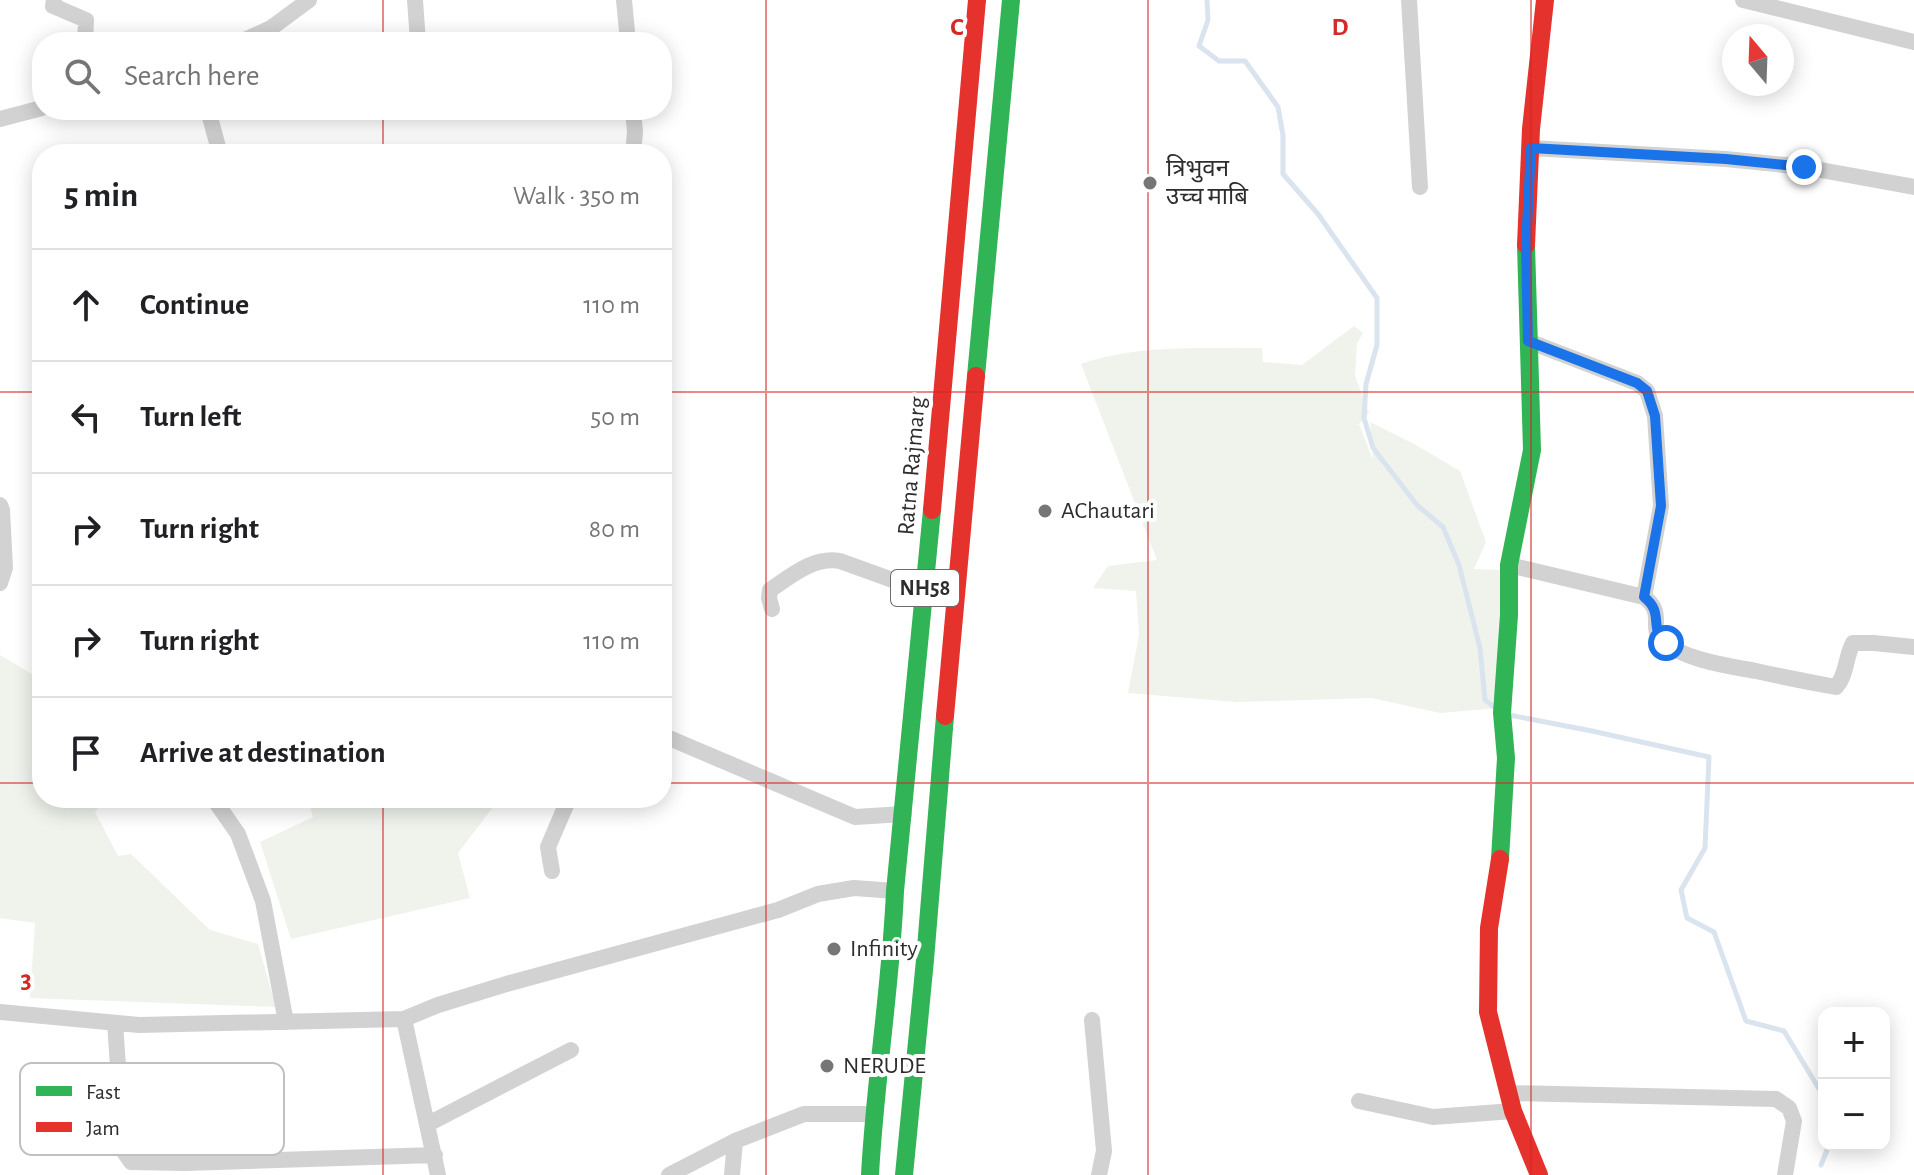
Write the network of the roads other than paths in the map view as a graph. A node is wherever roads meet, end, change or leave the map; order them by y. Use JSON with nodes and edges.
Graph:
{"nodes":[{"id":1,"x":54,"y":0,"type":"edge"},
{"id":2,"x":309,"y":0,"type":"edge"},
{"id":3,"x":415,"y":0,"type":"edge"},
{"id":4,"x":624,"y":0,"type":"edge"},
{"id":5,"x":977,"y":0,"type":"edge"},
{"id":6,"x":1011,"y":0,"type":"edge"},
{"id":7,"x":1409,"y":0,"type":"edge"},
{"id":8,"x":1545,"y":0,"type":"edge"},
{"id":9,"x":1743,"y":0,"type":"edge"},
{"id":10,"x":271,"y":28,"type":"junction"},
{"id":11,"x":85,"y":32,"type":"edge"},
{"id":12,"x":262,"y":32,"type":"edge"},
{"id":13,"x":275,"y":32,"type":"edge"},
{"id":14,"x":417,"y":32,"type":"edge"},
{"id":15,"x":627,"y":32,"type":"edge"},
{"id":16,"x":1914,"y":42,"type":"edge"},
{"id":17,"x":32,"y":111,"type":"edge"},
{"id":18,"x":0,"y":119,"type":"edge"},
{"id":19,"x":211,"y":120,"type":"edge"},
{"id":20,"x":634,"y":120,"type":"edge"},
{"id":21,"x":217,"y":144,"type":"edge"},
{"id":22,"x":634,"y":144,"type":"edge"},
{"id":23,"x":1531,"y":148,"type":"junction"},
{"id":24,"x":1420,"y":187,"type":"dead end"},
{"id":25,"x":1914,"y":187,"type":"edge"},
{"id":26,"x":1528,"y":341,"type":"junction"},
{"id":27,"x":0,"y":505,"type":"edge"},
{"id":28,"x":2,"y":558,"type":"edge"},
{"id":29,"x":1509,"y":565,"type":"junction"},
{"id":30,"x":0,"y":583,"type":"edge"},
{"id":31,"x":925,"y":587,"type":"junction"},
{"id":32,"x":1644,"y":597,"type":"junction"},
{"id":33,"x":772,"y":609,"type":"dead end"},
{"id":34,"x":1914,"y":647,"type":"edge"},
{"id":35,"x":672,"y":739,"type":"edge"},
{"id":36,"x":220,"y":808,"type":"edge"},
{"id":37,"x":565,"y":808,"type":"edge"},
{"id":38,"x":904,"y":814,"type":"junction"},
{"id":39,"x":552,"y":871,"type":"dead end"},
{"id":40,"x":895,"y":891,"type":"junction"},
{"id":41,"x":0,"y":1012,"type":"edge"},
{"id":42,"x":404,"y":1019,"type":"junction"},
{"id":43,"x":1092,"y":1020,"type":"dead end"},
{"id":44,"x":286,"y":1022,"type":"junction"},
{"id":45,"x":115,"y":1023,"type":"junction"},
{"id":46,"x":571,"y":1050,"type":"dead end"},
{"id":47,"x":118,"y":1063,"type":"edge"},
{"id":48,"x":1359,"y":1101,"type":"dead end"},
{"id":49,"x":1511,"y":1102,"type":"junction"},
{"id":50,"x":873,"y":1114,"type":"junction"},
{"id":51,"x":428,"y":1124,"type":"junction"},
{"id":52,"x":735,"y":1141,"type":"junction"},
{"id":53,"x":126,"y":1155,"type":"edge"},
{"id":54,"x":435,"y":1155,"type":"junction"},
{"id":55,"x":438,"y":1175,"type":"edge"},
{"id":56,"x":669,"y":1175,"type":"edge"},
{"id":57,"x":732,"y":1175,"type":"edge"},
{"id":58,"x":870,"y":1175,"type":"edge"},
{"id":59,"x":904,"y":1175,"type":"edge"},
{"id":60,"x":1099,"y":1175,"type":"edge"},
{"id":61,"x":1539,"y":1175,"type":"edge"},
{"id":62,"x":1785,"y":1175,"type":"edge"}],
"edges":[{"from":1,"to":11,"type":"street"},
{"from":2,"to":10,"type":"street"},
{"from":3,"to":14,"type":"street"},
{"from":4,"to":15,"type":"street"},
{"from":5,"to":31,"type":"main road","name":"Ratna Rajmarg","number":"NH58"},
{"from":6,"to":59,"type":"main road","number":"NH58"},
{"from":7,"to":24,"type":"street"},
{"from":8,"to":23,"type":"main road"},
{"from":9,"to":16,"type":"street"},
{"from":10,"to":12,"type":"street"},
{"from":10,"to":13,"type":"street"},
{"from":17,"to":18,"type":"street"},
{"from":19,"to":21,"type":"street"},
{"from":20,"to":22,"type":"street"},
{"from":23,"to":25,"type":"street"},
{"from":23,"to":26,"type":"main road"},
{"from":26,"to":29,"type":"main road"},
{"from":26,"to":32,"type":"street"},
{"from":27,"to":28,"type":"street"},
{"from":28,"to":30,"type":"street"},
{"from":29,"to":32,"type":"street"},
{"from":29,"to":49,"type":"main road"},
{"from":31,"to":33,"type":"street"},
{"from":31,"to":38,"type":"main road","name":"Ratna Rajmarg","number":"NH58"},
{"from":32,"to":34,"type":"street"},
{"from":35,"to":38,"type":"street"},
{"from":36,"to":44,"type":"street"},
{"from":37,"to":39,"type":"street"},
{"from":38,"to":40,"type":"main road","name":"Ratna Rajmarg","number":"NH58"},
{"from":40,"to":42,"type":"street"},
{"from":40,"to":50,"type":"main road","name":"Ratna Rajmarg","number":"NH58"},
{"from":41,"to":45,"type":"street"},
{"from":42,"to":44,"type":"street"},
{"from":42,"to":51,"type":"street"},
{"from":43,"to":60,"type":"street"},
{"from":44,"to":45,"type":"street"},
{"from":45,"to":47,"type":"street"},
{"from":46,"to":51,"type":"street"},
{"from":48,"to":49,"type":"street"},
{"from":49,"to":61,"type":"main road"},
{"from":49,"to":62,"type":"street"},
{"from":50,"to":52,"type":"street"},
{"from":50,"to":58,"type":"main road","name":"Ratna Rajmarg","number":"NH58"},
{"from":51,"to":54,"type":"street"},
{"from":52,"to":56,"type":"street"},
{"from":52,"to":57,"type":"street"},
{"from":53,"to":54,"type":"street"},
{"from":54,"to":55,"type":"street"}]}
